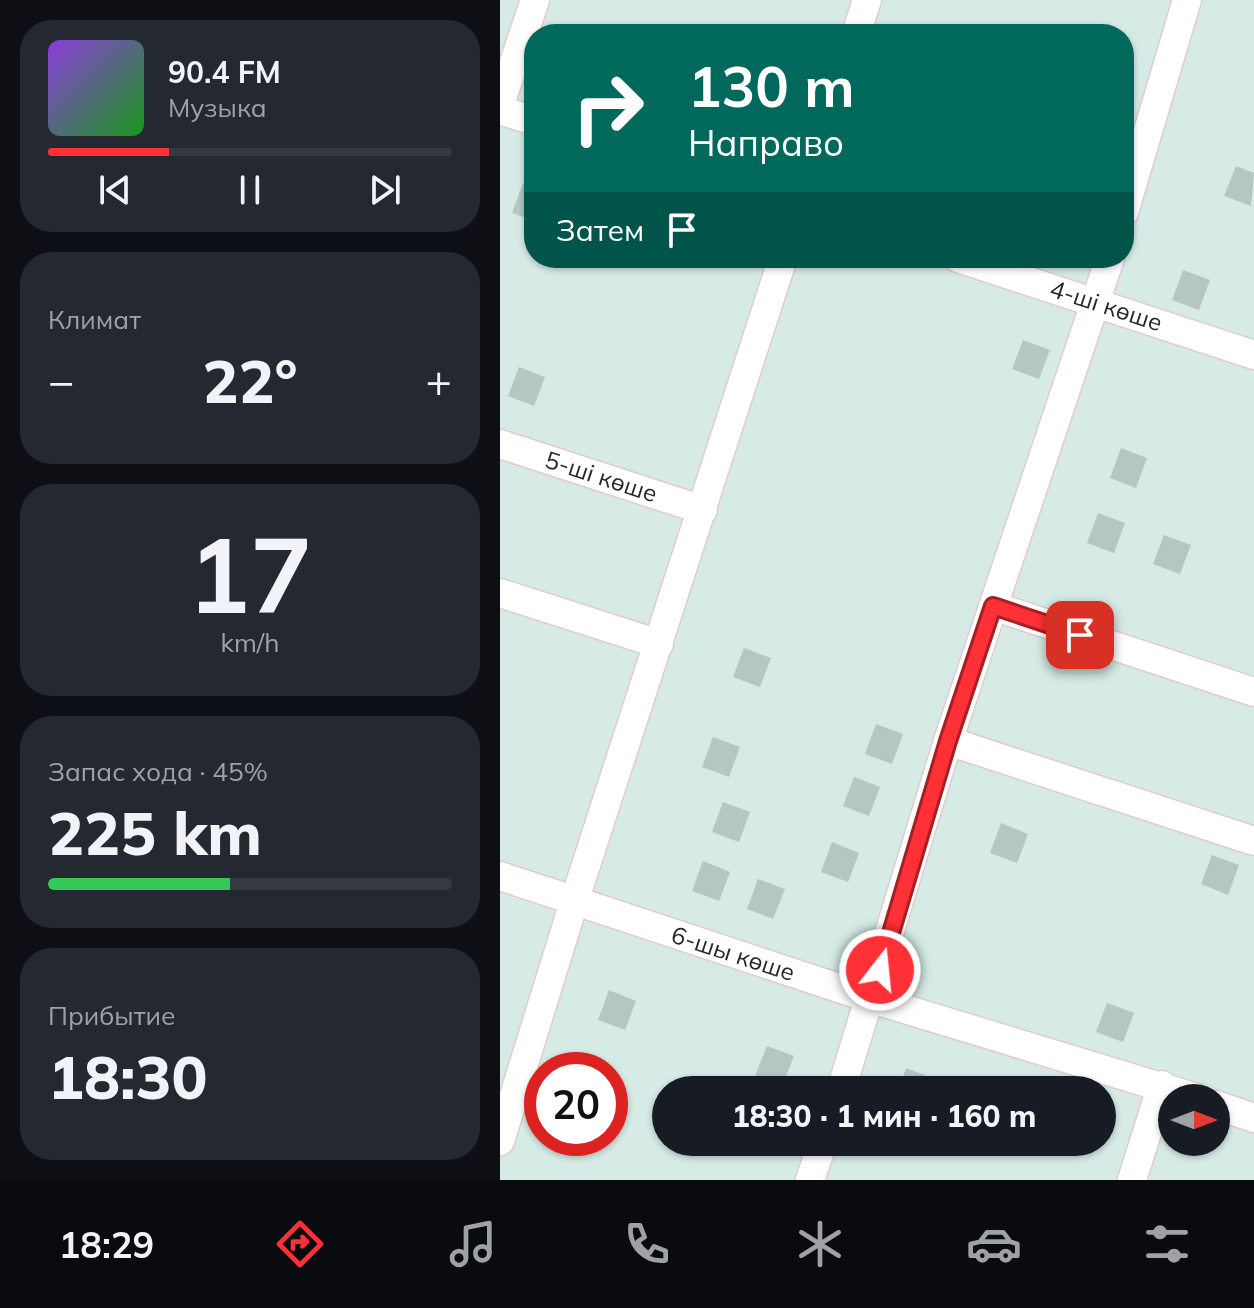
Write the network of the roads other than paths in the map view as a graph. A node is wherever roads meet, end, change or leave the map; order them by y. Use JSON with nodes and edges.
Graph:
{"nodes":[{"id":1,"x":535,"y":0,"type":"edge"},
{"id":2,"x":867,"y":0,"type":"edge"},
{"id":3,"x":1187,"y":0,"type":"edge"},
{"id":4,"x":527,"y":24,"type":"edge"},
{"id":5,"x":859,"y":24,"type":"edge"},
{"id":6,"x":524,"y":34,"type":"edge"},
{"id":7,"x":500,"y":107,"type":"edge"},
{"id":8,"x":524,"y":117,"type":"edge"},
{"id":9,"x":1134,"y":178,"type":"edge"},
{"id":10,"x":780,"y":268,"type":"edge"},
{"id":11,"x":989,"y":268,"type":"edge"},
{"id":12,"x":1107,"y":268,"type":"edge"},
{"id":13,"x":1097,"y":303,"type":"junction"},
{"id":14,"x":1254,"y":355,"type":"edge"},
{"id":15,"x":500,"y":444,"type":"edge"},
{"id":16,"x":703,"y":510,"type":"junction"},
{"id":17,"x":500,"y":593,"type":"edge"},
{"id":18,"x":993,"y":606,"type":"junction"},
{"id":19,"x":659,"y":644,"type":"junction"},
{"id":20,"x":1254,"y":692,"type":"edge"},
{"id":21,"x":948,"y":741,"type":"junction"},
{"id":22,"x":1254,"y":841,"type":"edge"},
{"id":23,"x":500,"y":876,"type":"edge"},
{"id":24,"x":574,"y":902,"type":"junction"},
{"id":25,"x":872,"y":999,"type":"junction"},
{"id":26,"x":846,"y":1076,"type":"edge"},
{"id":27,"x":1159,"y":1084,"type":"edge"},
{"id":28,"x":1158,"y":1098,"type":"edge"},
{"id":29,"x":1230,"y":1110,"type":"edge"},
{"id":30,"x":1254,"y":1118,"type":"edge"},
{"id":31,"x":500,"y":1141,"type":"edge"},
{"id":32,"x":818,"y":1156,"type":"edge"},
{"id":33,"x":810,"y":1180,"type":"edge"},
{"id":34,"x":1132,"y":1180,"type":"edge"}],
"edges":[{"from":1,"to":4,"type":"lane"},
{"from":2,"to":5,"type":"lane"},
{"from":3,"to":9,"type":"lane"},
{"from":6,"to":7,"type":"lane"},
{"from":7,"to":8,"type":"lane"},
{"from":10,"to":16,"type":"lane"},
{"from":11,"to":13,"type":"lane","name":"4-ші көше"},
{"from":12,"to":13,"type":"lane"},
{"from":13,"to":14,"type":"lane","name":"4-ші көше"},
{"from":13,"to":18,"type":"lane"},
{"from":15,"to":16,"type":"lane","name":"5-ші көше"},
{"from":16,"to":19,"type":"lane"},
{"from":17,"to":19,"type":"lane"},
{"from":18,"to":20,"type":"lane"},
{"from":18,"to":21,"type":"lane"},
{"from":19,"to":24,"type":"lane"},
{"from":21,"to":22,"type":"lane"},
{"from":21,"to":25,"type":"lane"},
{"from":23,"to":24,"type":"lane","name":"6-шы көше"},
{"from":24,"to":25,"type":"lane","name":"6-шы көше"},
{"from":24,"to":31,"type":"lane"},
{"from":25,"to":26,"type":"lane"},
{"from":25,"to":27,"type":"lane","name":"6-шы көше"},
{"from":28,"to":34,"type":"lane"},
{"from":29,"to":30,"type":"lane"},
{"from":32,"to":33,"type":"lane"}]}
